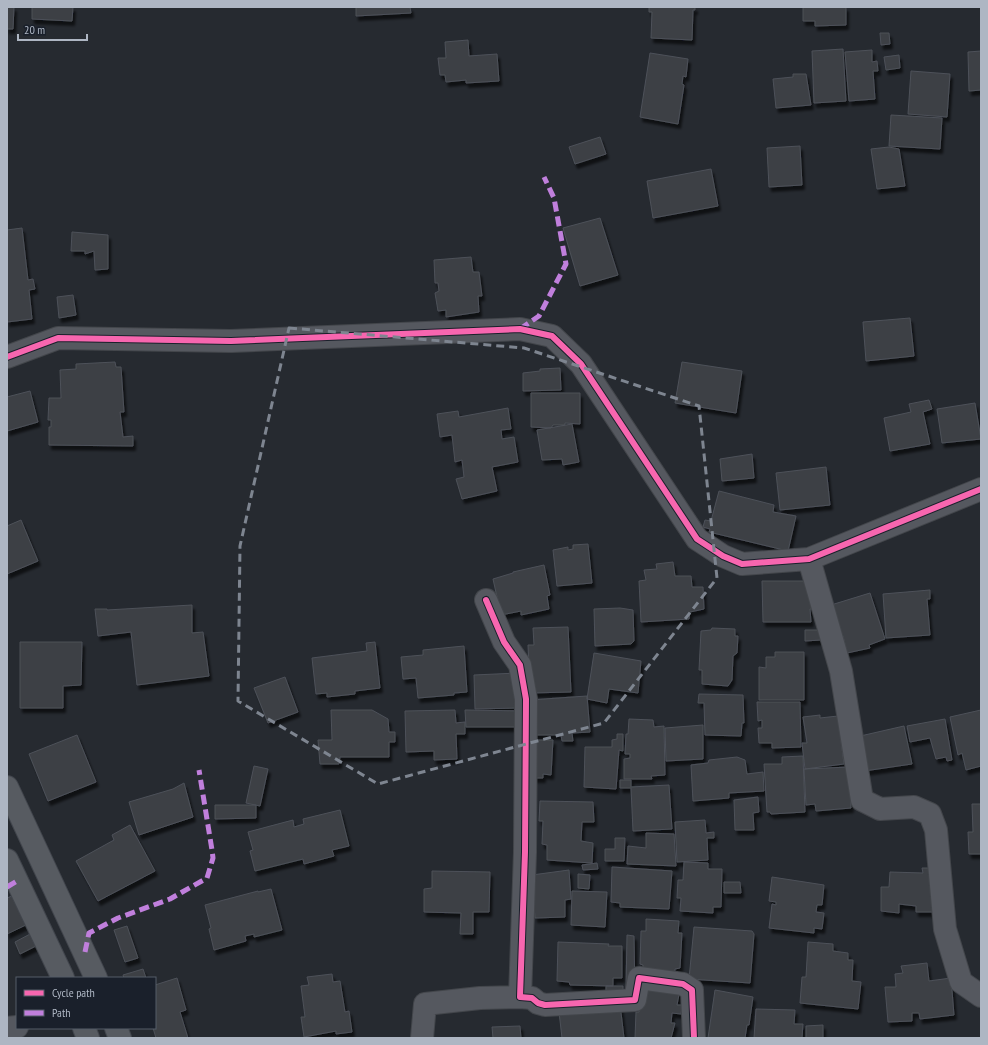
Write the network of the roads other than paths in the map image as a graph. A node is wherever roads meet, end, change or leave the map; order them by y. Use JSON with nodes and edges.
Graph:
{"nodes":[{"id":1,"x":7,"y":357,"type":"edge"},
{"id":2,"x":981,"y":489,"type":"edge"},
{"id":3,"x":809,"y":559,"type":"junction"},
{"id":4,"x":486,"y":600,"type":"dead end"},
{"id":5,"x":7,"y":787,"type":"edge"},
{"id":6,"x":7,"y":860,"type":"edge"},
{"id":7,"x":63,"y":977,"type":"edge"},
{"id":8,"x":96,"y":977,"type":"edge"},
{"id":9,"x":981,"y":996,"type":"edge"},
{"id":10,"x":520,"y":997,"type":"junction"},
{"id":11,"x":422,"y":1038,"type":"edge"},
{"id":12,"x":694,"y":1038,"type":"edge"}],
"edges":[{"from":1,"to":3,"type":"street"},
{"from":2,"to":3,"type":"street"},
{"from":3,"to":9,"type":"street"},
{"from":4,"to":10,"type":"street"},
{"from":5,"to":8,"type":"main road"},
{"from":6,"to":7,"type":"main road"},
{"from":10,"to":11,"type":"street"},
{"from":10,"to":12,"type":"street"}]}
